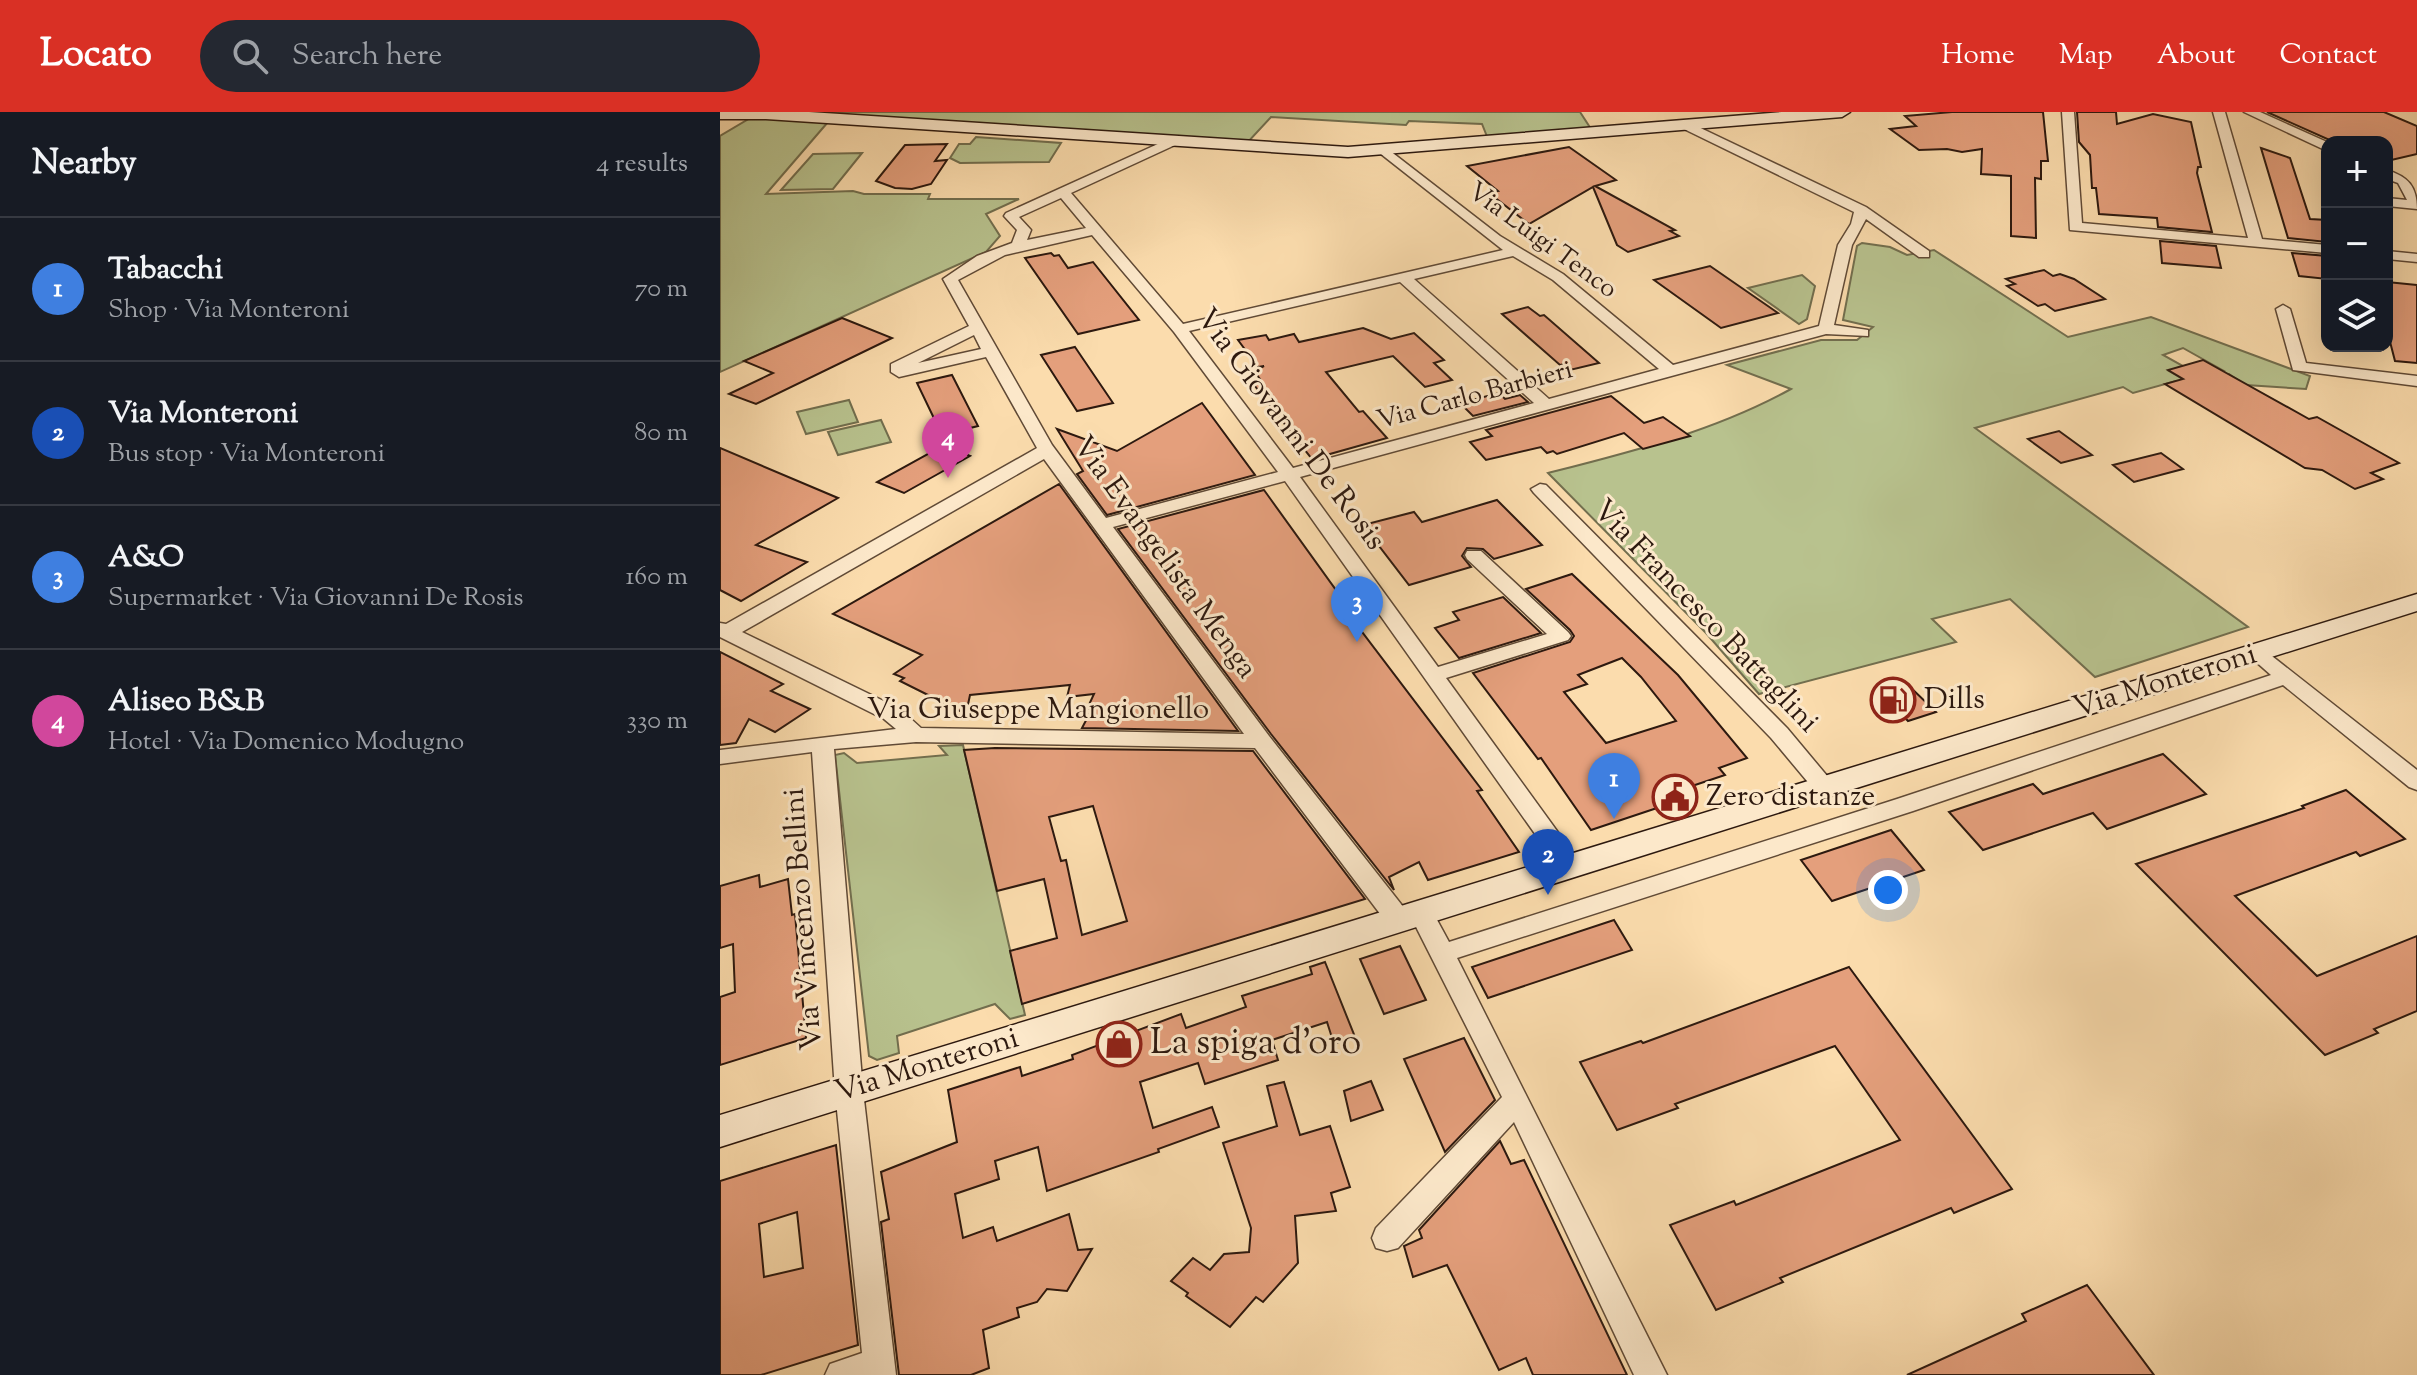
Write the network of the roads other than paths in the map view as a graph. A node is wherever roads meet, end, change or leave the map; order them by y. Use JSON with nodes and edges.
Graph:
{"nodes":[{"id":1,"x":1842,"y":112,"type":"edge"},
{"id":2,"x":2068,"y":112,"type":"edge"},
{"id":3,"x":2219,"y":112,"type":"edge"},
{"id":4,"x":2250,"y":112,"type":"edge"},
{"id":5,"x":720,"y":114,"type":"edge"},
{"id":6,"x":1774,"y":115,"type":"edge"},
{"id":7,"x":2274,"y":123,"type":"junction"},
{"id":8,"x":1688,"y":126,"type":"junction"},
{"id":9,"x":2236,"y":128,"type":"junction"},
{"id":10,"x":1171,"y":142,"type":"junction"},
{"id":11,"x":2321,"y":144,"type":"edge"},
{"id":12,"x":1385,"y":151,"type":"junction"},
{"id":13,"x":2393,"y":177,"type":"edge"},
{"id":14,"x":1062,"y":191,"type":"junction"},
{"id":15,"x":2393,"y":203,"type":"edge"},
{"id":16,"x":1861,"y":210,"type":"junction"},
{"id":17,"x":1094,"y":230,"type":"junction"},
{"id":18,"x":2256,"y":242,"type":"junction"},
{"id":19,"x":1018,"y":245,"type":"junction"},
{"id":20,"x":2321,"y":248,"type":"edge"},
{"id":21,"x":1515,"y":251,"type":"junction"},
{"id":22,"x":1924,"y":254,"type":"dead end"},
{"id":23,"x":2393,"y":256,"type":"edge"},
{"id":24,"x":2417,"y":258,"type":"edge"},
{"id":25,"x":1403,"y":277,"type":"junction"},
{"id":26,"x":2283,"y":309,"type":"dead end"},
{"id":27,"x":977,"y":328,"type":"junction"},
{"id":28,"x":1179,"y":329,"type":"junction"},
{"id":29,"x":1826,"y":329,"type":"junction"},
{"id":30,"x":1863,"y":333,"type":"dead end"},
{"id":31,"x":991,"y":351,"type":"junction"},
{"id":32,"x":1669,"y":370,"type":"junction"},
{"id":33,"x":2417,"y":381,"type":"edge"},
{"id":34,"x":1545,"y":404,"type":"junction"},
{"id":35,"x":1047,"y":450,"type":"junction"},
{"id":36,"x":1289,"y":474,"type":"junction"},
{"id":37,"x":1540,"y":489,"type":"dead end"},
{"id":38,"x":1101,"y":525,"type":"junction"},
{"id":39,"x":1474,"y":555,"type":"dead end"},
{"id":40,"x":2417,"y":602,"type":"edge"},
{"id":41,"x":724,"y":631,"type":"edge"},
{"id":42,"x":2256,"y":653,"type":"junction"},
{"id":43,"x":1433,"y":675,"type":"junction"},
{"id":44,"x":2286,"y":677,"type":"junction"},
{"id":45,"x":916,"y":735,"type":"junction"},
{"id":46,"x":1261,"y":741,"type":"junction"},
{"id":47,"x":822,"y":743,"type":"junction"},
{"id":48,"x":720,"y":757,"type":"edge"},
{"id":49,"x":2417,"y":782,"type":"edge"},
{"id":50,"x":1825,"y":788,"type":"junction"},
{"id":51,"x":1570,"y":866,"type":"junction"},
{"id":52,"x":1410,"y":916,"type":"junction"},
{"id":53,"x":1441,"y":954,"type":"junction"},
{"id":54,"x":849,"y":1091,"type":"junction"},
{"id":55,"x":1517,"y":1100,"type":"junction"},
{"id":56,"x":720,"y":1131,"type":"edge"},
{"id":57,"x":1387,"y":1238,"type":"dead end"},
{"id":58,"x":880,"y":1369,"type":"edge"},
{"id":59,"x":841,"y":1375,"type":"edge"},
{"id":60,"x":1651,"y":1375,"type":"edge"}],
"edges":[{"from":1,"to":6,"type":"street"},
{"from":2,"to":18,"type":"street"},
{"from":3,"to":9,"type":"street"},
{"from":4,"to":7,"type":"street"},
{"from":5,"to":10,"type":"street"},
{"from":6,"to":8,"type":"street"},
{"from":7,"to":9,"type":"street"},
{"from":7,"to":11,"type":"street"},
{"from":8,"to":12,"type":"street"},
{"from":8,"to":16,"type":"street"},
{"from":9,"to":18,"type":"street"},
{"from":10,"to":12,"type":"street"},
{"from":10,"to":14,"type":"street"},
{"from":12,"to":21,"type":"street","name":"Via Luigi Tenco"},
{"from":13,"to":15,"type":"street"},
{"from":14,"to":17,"type":"street","name":"Via Giovanni De Rosis"},
{"from":14,"to":19,"type":"street"},
{"from":16,"to":22,"type":"street"},
{"from":16,"to":29,"type":"street"},
{"from":17,"to":19,"type":"street"},
{"from":17,"to":28,"type":"street","name":"Via Giovanni De Rosis"},
{"from":18,"to":20,"type":"street"},
{"from":19,"to":27,"type":"street","name":"Via Evangelista Menga"},
{"from":21,"to":25,"type":"street"},
{"from":21,"to":32,"type":"street","name":"Via Luigi Tenco"},
{"from":23,"to":24,"type":"street"},
{"from":25,"to":28,"type":"street"},
{"from":25,"to":34,"type":"street"},
{"from":26,"to":33,"type":"street"},
{"from":27,"to":31,"type":"street","name":"Via Evangelista Menga"},
{"from":27,"to":31,"type":"street"},
{"from":28,"to":36,"type":"street","name":"Via Giovanni De Rosis"},
{"from":29,"to":30,"type":"street","name":"Via Carlo Barbieri"},
{"from":29,"to":32,"type":"street","name":"Via Carlo Barbieri"},
{"from":31,"to":35,"type":"street","name":"Via Evangelista Menga"},
{"from":32,"to":34,"type":"street","name":"Via Carlo Barbieri"},
{"from":34,"to":36,"type":"street","name":"Via Carlo Barbieri"},
{"from":35,"to":38,"type":"street","name":"Via Evangelista Menga"},
{"from":35,"to":41,"type":"street"},
{"from":36,"to":38,"type":"street","name":"Via Carlo Barbieri"},
{"from":36,"to":43,"type":"street","name":"Via Giovanni De Rosis"},
{"from":37,"to":50,"type":"street","name":"Via Francesco Battaglini"},
{"from":38,"to":46,"type":"street","name":"Via Evangelista Menga"},
{"from":39,"to":43,"type":"street"},
{"from":40,"to":42,"type":"street","name":"Via Monteroni"},
{"from":41,"to":45,"type":"street"},
{"from":42,"to":44,"type":"street"},
{"from":42,"to":50,"type":"street","name":"Via Monteroni"},
{"from":43,"to":51,"type":"street","name":"Via Giovanni De Rosis"},
{"from":44,"to":49,"type":"street"},
{"from":44,"to":53,"type":"street","name":"Via Monteroni"},
{"from":45,"to":46,"type":"street","name":"Via Giuseppe Mangionello"},
{"from":45,"to":47,"type":"street","name":"Via Giuseppe Mangionello"},
{"from":46,"to":52,"type":"street","name":"Via Evangelista Menga"},
{"from":47,"to":48,"type":"street","name":"Via Giuseppe Mangionello"},
{"from":47,"to":54,"type":"street","name":"Via Vincenzo Bellini"},
{"from":50,"to":51,"type":"street","name":"Via Monteroni"},
{"from":51,"to":52,"type":"street","name":"Via Monteroni"},
{"from":52,"to":53,"type":"street","name":"Via Evangelista Menga"},
{"from":52,"to":54,"type":"street","name":"Via Monteroni"},
{"from":53,"to":55,"type":"street","name":"Via Evangelista Menga"},
{"from":54,"to":56,"type":"street","name":"Via Monteroni"},
{"from":54,"to":58,"type":"street","name":"Via Vincenzo Bellini"},
{"from":55,"to":57,"type":"street"},
{"from":55,"to":60,"type":"street","name":"Via Evangelista Menga"},
{"from":58,"to":59,"type":"street"}]}
